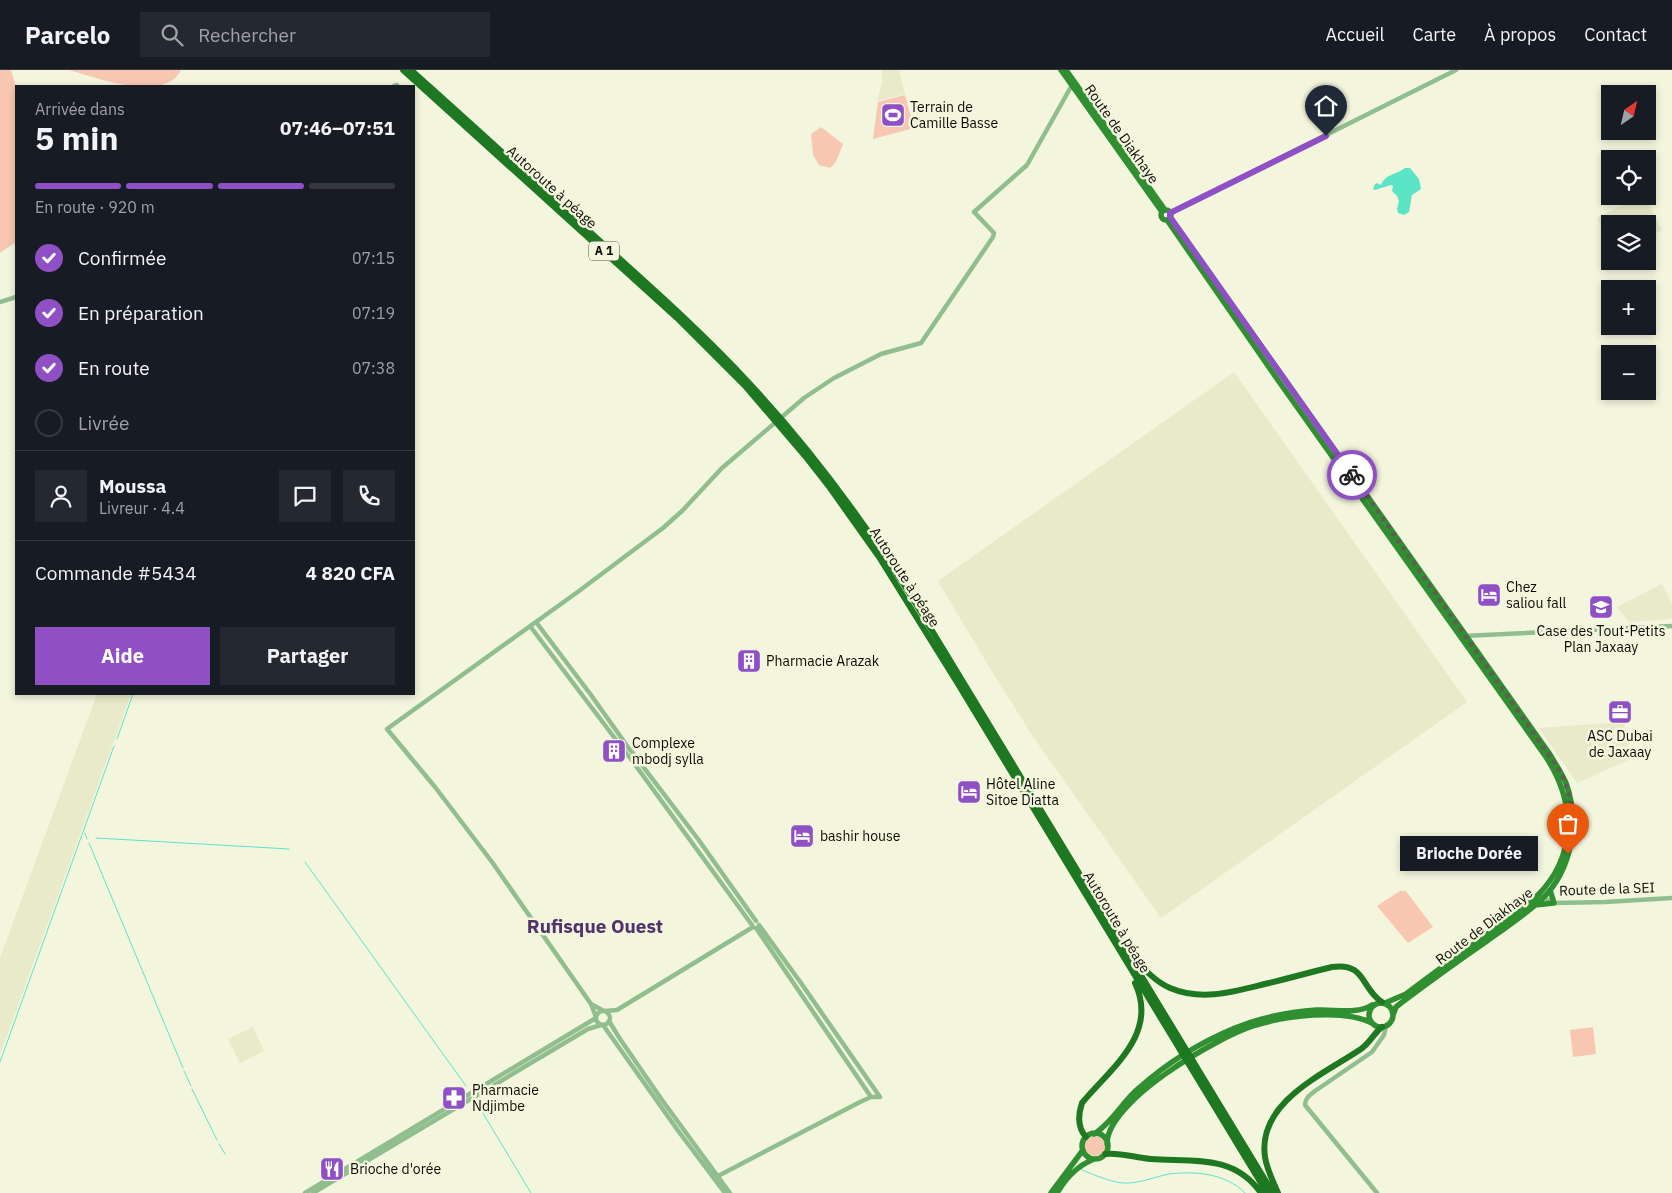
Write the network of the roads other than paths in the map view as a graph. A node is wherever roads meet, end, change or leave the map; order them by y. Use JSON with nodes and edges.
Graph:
{"nodes":[{"id":1,"x":403,"y":70,"type":"edge"},
{"id":2,"x":411,"y":70,"type":"edge"},
{"id":3,"x":1061,"y":70,"type":"edge"},
{"id":4,"x":1066,"y":70,"type":"edge"},
{"id":5,"x":1456,"y":70,"type":"edge"},
{"id":6,"x":1072,"y":85,"type":"junction"},
{"id":7,"x":1167,"y":215,"type":"junction"},
{"id":8,"x":15,"y":297,"type":"edge"},
{"id":9,"x":0,"y":302,"type":"edge"},
{"id":10,"x":536,"y":622,"type":"junction"},
{"id":11,"x":530,"y":626,"type":"junction"},
{"id":12,"x":1672,"y":626,"type":"edge"},
{"id":13,"x":1463,"y":636,"type":"junction"},
{"id":14,"x":1482,"y":636,"type":"junction"},
{"id":15,"x":1470,"y":647,"type":"junction"},
{"id":16,"x":560,"y":653,"type":"junction"},
{"id":17,"x":554,"y":657,"type":"junction"},
{"id":18,"x":569,"y":666,"type":"junction"},
{"id":19,"x":563,"y":670,"type":"junction"},
{"id":20,"x":604,"y":713,"type":"junction"},
{"id":21,"x":598,"y":716,"type":"junction"},
{"id":22,"x":629,"y":752,"type":"junction"},
{"id":23,"x":672,"y":804,"type":"junction"},
{"id":24,"x":666,"y":808,"type":"junction"},
{"id":25,"x":1550,"y":890,"type":"junction"},
{"id":26,"x":1541,"y":897,"type":"junction"},
{"id":27,"x":1672,"y":898,"type":"edge"},
{"id":28,"x":1554,"y":903,"type":"junction"},
{"id":29,"x":1535,"y":905,"type":"junction"},
{"id":30,"x":755,"y":925,"type":"junction"},
{"id":31,"x":1119,"y":938,"type":"junction"},
{"id":32,"x":1119,"y":950,"type":"junction"},
{"id":33,"x":1383,"y":1003,"type":"junction"},
{"id":34,"x":591,"y":1004,"type":"junction"},
{"id":35,"x":1372,"y":1005,"type":"junction"},
{"id":36,"x":617,"y":1010,"type":"junction"},
{"id":37,"x":604,"y":1011,"type":"junction"},
{"id":38,"x":1393,"y":1015,"type":"junction"},
{"id":39,"x":596,"y":1018,"type":"junction"},
{"id":40,"x":610,"y":1020,"type":"junction"},
{"id":41,"x":1372,"y":1024,"type":"junction"},
{"id":42,"x":602,"y":1025,"type":"junction"},
{"id":43,"x":1384,"y":1026,"type":"junction"},
{"id":44,"x":1197,"y":1052,"type":"junction"},
{"id":45,"x":1175,"y":1064,"type":"junction"},
{"id":46,"x":871,"y":1097,"type":"junction"},
{"id":47,"x":1094,"y":1134,"type":"junction"},
{"id":48,"x":1086,"y":1137,"type":"junction"},
{"id":49,"x":1108,"y":1144,"type":"junction"},
{"id":50,"x":1083,"y":1150,"type":"junction"},
{"id":51,"x":1105,"y":1154,"type":"junction"},
{"id":52,"x":1094,"y":1159,"type":"junction"},
{"id":53,"x":718,"y":1176,"type":"junction"},
{"id":54,"x":305,"y":1193,"type":"edge"},
{"id":55,"x":313,"y":1193,"type":"edge"},
{"id":56,"x":725,"y":1193,"type":"edge"},
{"id":57,"x":730,"y":1193,"type":"edge"},
{"id":58,"x":1051,"y":1193,"type":"edge"},
{"id":59,"x":1056,"y":1193,"type":"edge"},
{"id":60,"x":1261,"y":1193,"type":"edge"},
{"id":61,"x":1267,"y":1193,"type":"edge"},
{"id":62,"x":1273,"y":1193,"type":"edge"},
{"id":63,"x":1278,"y":1193,"type":"edge"},
{"id":64,"x":1377,"y":1193,"type":"edge"}],
"edges":[{"from":1,"to":32,"type":"highway","name":"Autoroute à péage","number":"A 1"},
{"from":2,"to":31,"type":"highway","number":"A 1"},
{"from":3,"to":6,"type":"main road","name":"Route de Diakhaye"},
{"from":4,"to":7,"type":"main road","name":"Route de Diakhaye"},
{"from":5,"to":7,"type":"street"},
{"from":6,"to":7,"type":"main road","name":"Route de Diakhaye"},
{"from":6,"to":10,"type":"street"},
{"from":7,"to":13,"type":"main road","name":"Route de Diakhaye"},
{"from":8,"to":9,"type":"street"},
{"from":10,"to":11,"type":"street"},
{"from":10,"to":16,"type":"street"},
{"from":11,"to":17,"type":"street"},
{"from":11,"to":34,"type":"street"},
{"from":12,"to":14,"type":"street"},
{"from":13,"to":14,"type":"street"},
{"from":13,"to":15,"type":"main road","name":"Route de Diakhaye"},
{"from":14,"to":15,"type":"street"},
{"from":15,"to":25,"type":"main road","name":"Route de Diakhaye"},
{"from":15,"to":26,"type":"main road","name":"Route de Diakhaye"},
{"from":16,"to":17,"type":"street"},
{"from":16,"to":18,"type":"street"},
{"from":17,"to":19,"type":"street"},
{"from":18,"to":19,"type":"street"},
{"from":18,"to":20,"type":"street"},
{"from":19,"to":21,"type":"street"},
{"from":20,"to":21,"type":"street"},
{"from":20,"to":22,"type":"street"},
{"from":21,"to":22,"type":"street"},
{"from":22,"to":23,"type":"street"},
{"from":22,"to":24,"type":"street"},
{"from":23,"to":24,"type":"street"},
{"from":23,"to":30,"type":"street"},
{"from":24,"to":30,"type":"street"},
{"from":25,"to":26,"type":"main road","name":"Route de Diakhaye"},
{"from":25,"to":28,"type":"main road"},
{"from":26,"to":28,"type":"street","name":"Route de la SEI"},
{"from":26,"to":29,"type":"main road","name":"Route de Diakhaye"},
{"from":26,"to":33,"type":"main road","name":"Route de Diakhaye"},
{"from":27,"to":28,"type":"street","name":"Route de la SEI"},
{"from":28,"to":29,"type":"main road"},
{"from":29,"to":38,"type":"main road","name":"Route de Diakhaye"},
{"from":30,"to":36,"type":"street"},
{"from":30,"to":46,"type":"street"},
{"from":30,"to":46,"type":"street"},
{"from":31,"to":33,"type":"highway"},
{"from":31,"to":62,"type":"highway","number":"A 1"},
{"from":32,"to":48,"type":"highway"},
{"from":32,"to":61,"type":"highway","name":"Autoroute à péage","number":"A 1"},
{"from":33,"to":35,"type":"main road"},
{"from":33,"to":38,"type":"main road"},
{"from":34,"to":37,"type":"street"},
{"from":34,"to":39,"type":"street"},
{"from":35,"to":41,"type":"main road"},
{"from":35,"to":44,"type":"main road"},
{"from":36,"to":37,"type":"street"},
{"from":36,"to":40,"type":"street"},
{"from":37,"to":39,"type":"street"},
{"from":37,"to":40,"type":"street"},
{"from":38,"to":43,"type":"main road"},
{"from":39,"to":42,"type":"street"},
{"from":39,"to":54,"type":"street"},
{"from":40,"to":42,"type":"street"},
{"from":40,"to":53,"type":"street"},
{"from":41,"to":43,"type":"main road"},
{"from":41,"to":44,"type":"main road"},
{"from":42,"to":55,"type":"street"},
{"from":42,"to":56,"type":"street"},
{"from":43,"to":63,"type":"highway"},
{"from":43,"to":64,"type":"street"},
{"from":44,"to":45,"type":"main road"},
{"from":45,"to":47,"type":"main road"},
{"from":45,"to":49,"type":"main road"},
{"from":46,"to":53,"type":"street"},
{"from":47,"to":48,"type":"main road"},
{"from":47,"to":49,"type":"main road"},
{"from":48,"to":50,"type":"main road"},
{"from":49,"to":51,"type":"main road"},
{"from":50,"to":52,"type":"main road"},
{"from":50,"to":58,"type":"main road"},
{"from":51,"to":52,"type":"main road"},
{"from":51,"to":60,"type":"highway"},
{"from":52,"to":59,"type":"main road"},
{"from":53,"to":57,"type":"street"}]}
